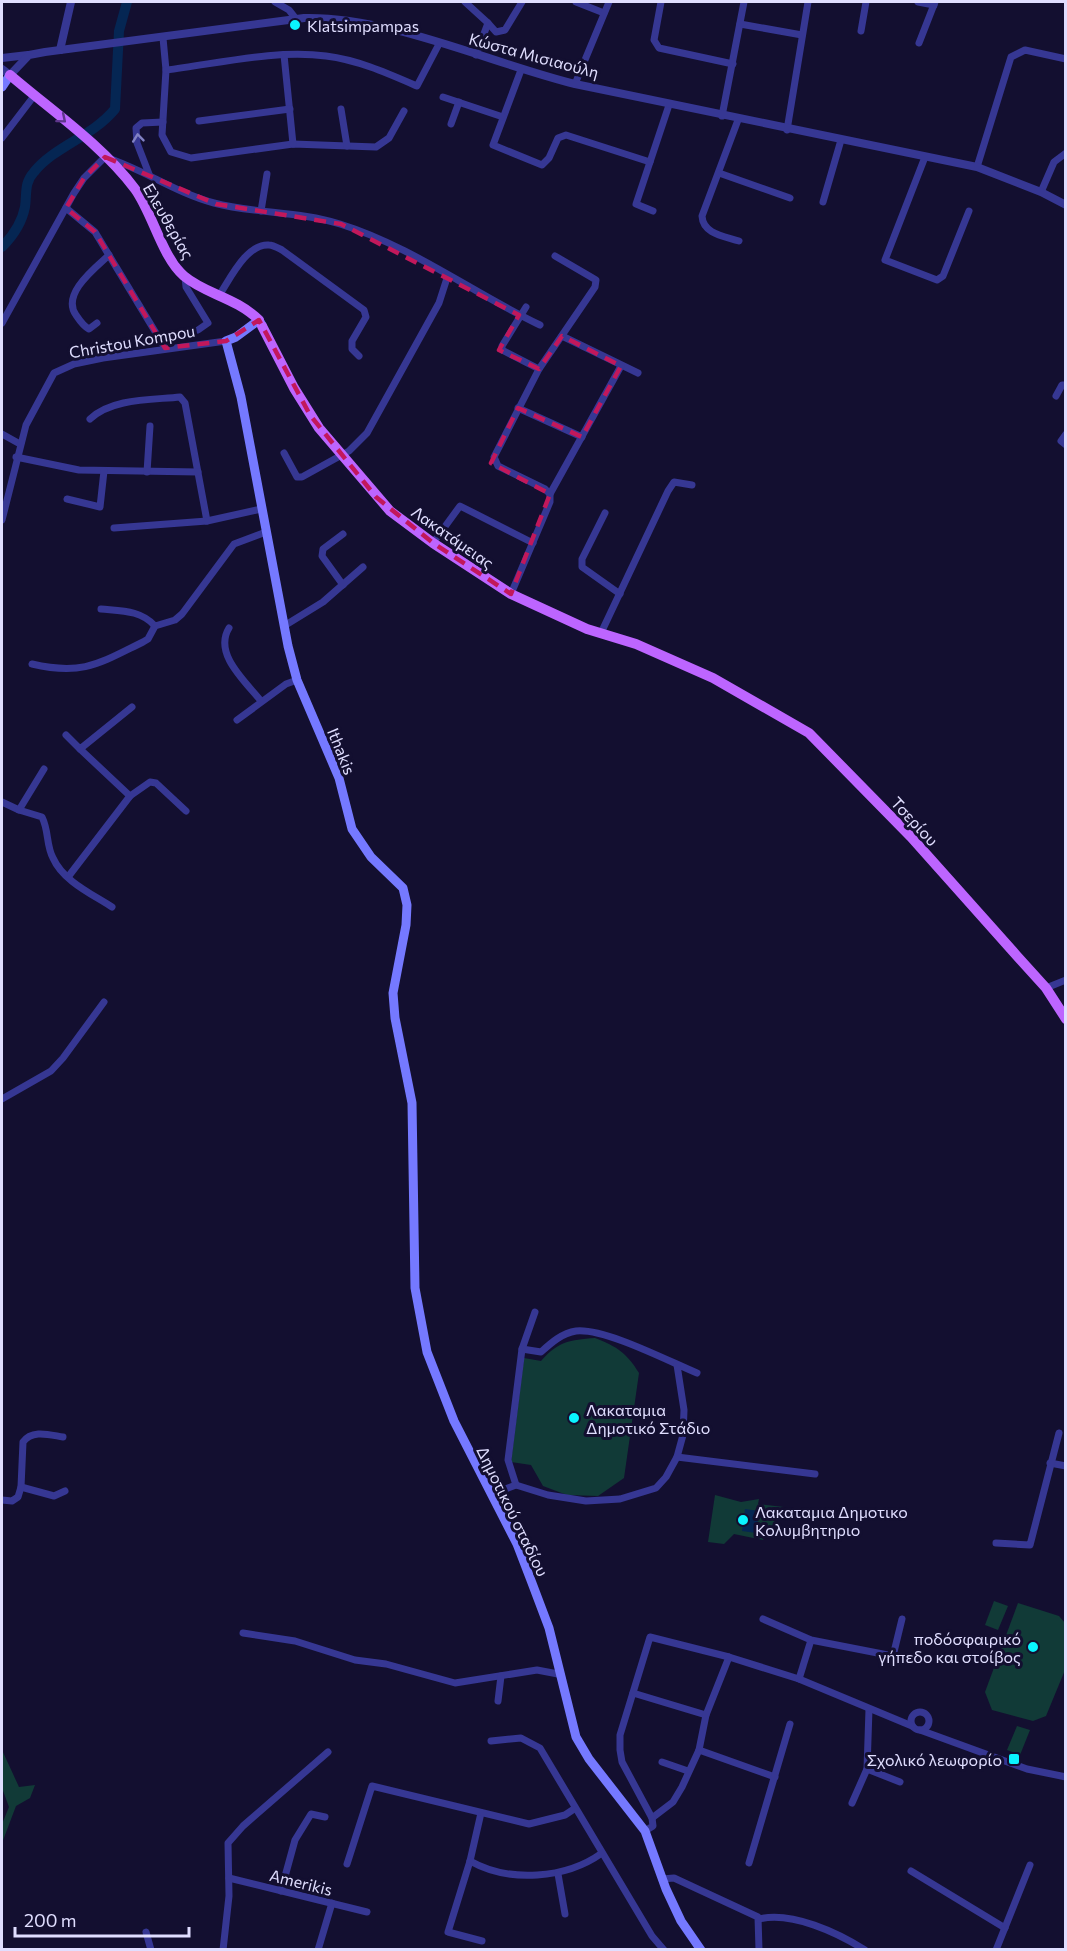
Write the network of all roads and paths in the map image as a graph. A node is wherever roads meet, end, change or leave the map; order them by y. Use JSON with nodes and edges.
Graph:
{"nodes":[{"id":1,"x":71,"y":2,"type":"edge"},
{"id":2,"x":275,"y":2,"type":"edge"},
{"id":3,"x":465,"y":2,"type":"edge"},
{"id":4,"x":522,"y":2,"type":"edge"},
{"id":5,"x":576,"y":2,"type":"edge"},
{"id":6,"x":609,"y":2,"type":"edge"},
{"id":7,"x":662,"y":2,"type":"edge"},
{"id":8,"x":744,"y":2,"type":"edge"},
{"id":9,"x":808,"y":2,"type":"edge"},
{"id":10,"x":866,"y":2,"type":"edge"},
{"id":11,"x":918,"y":2,"type":"edge"},
{"id":12,"x":934,"y":3,"type":"edge"},
{"id":13,"x":604,"y":13,"type":"junction"},
{"id":14,"x":296,"y":19,"type":"junction"},
{"id":15,"x":488,"y":23,"type":"junction"},
{"id":16,"x":740,"y":24,"type":"junction"},
{"id":17,"x":861,"y":31,"type":"dead end"},
{"id":18,"x":802,"y":35,"type":"junction"},
{"id":19,"x":163,"y":38,"type":"junction"},
{"id":20,"x":919,"y":43,"type":"dead end"},
{"id":21,"x":438,"y":44,"type":"junction"},
{"id":22,"x":60,"y":50,"type":"junction"},
{"id":23,"x":29,"y":55,"type":"junction"},
{"id":24,"x":284,"y":55,"type":"junction"},
{"id":25,"x":476,"y":55,"type":"junction"},
{"id":26,"x":2,"y":57,"type":"edge"},
{"id":27,"x":1065,"y":59,"type":"edge"},
{"id":28,"x":733,"y":64,"type":"junction"},
{"id":29,"x":166,"y":70,"type":"junction"},
{"id":30,"x":521,"y":70,"type":"junction"},
{"id":31,"x":6,"y":72,"type":"edge"},
{"id":32,"x":575,"y":84,"type":"junction"},
{"id":33,"x":2,"y":87,"type":"edge"},
{"id":34,"x":34,"y":96,"type":"junction"},
{"id":35,"x":443,"y":97,"type":"dead end"},
{"id":36,"x":459,"y":102,"type":"junction"},
{"id":37,"x":669,"y":105,"type":"junction"},
{"id":38,"x":290,"y":109,"type":"junction"},
{"id":39,"x":342,"y":109,"type":"dead end"},
{"id":40,"x":404,"y":111,"type":"dead end"},
{"id":41,"x":722,"y":116,"type":"junction"},
{"id":42,"x":503,"y":117,"type":"junction"},
{"id":43,"x":738,"y":120,"type":"junction"},
{"id":44,"x":199,"y":121,"type":"dead end"},
{"id":45,"x":163,"y":122,"type":"junction"},
{"id":46,"x":451,"y":124,"type":"dead end"},
{"id":47,"x":787,"y":130,"type":"junction"},
{"id":48,"x":2,"y":138,"type":"edge"},
{"id":49,"x":841,"y":140,"type":"junction"},
{"id":50,"x":293,"y":144,"type":"junction"},
{"id":51,"x":347,"y":146,"type":"junction"},
{"id":52,"x":1065,"y":153,"type":"edge"},
{"id":53,"x":105,"y":157,"type":"junction"},
{"id":54,"x":925,"y":157,"type":"junction"},
{"id":55,"x":650,"y":162,"type":"junction"},
{"id":56,"x":977,"y":167,"type":"junction"},
{"id":57,"x":718,"y":172,"type":"junction"},
{"id":58,"x":149,"y":174,"type":"junction"},
{"id":59,"x":267,"y":174,"type":"dead end"},
{"id":60,"x":1041,"y":192,"type":"junction"},
{"id":61,"x":790,"y":198,"type":"dead end"},
{"id":62,"x":823,"y":202,"type":"dead end"},
{"id":63,"x":1065,"y":205,"type":"edge"},
{"id":64,"x":66,"y":208,"type":"junction"},
{"id":65,"x":261,"y":211,"type":"junction"},
{"id":66,"x":653,"y":211,"type":"dead end"},
{"id":67,"x":969,"y":211,"type":"dead end"},
{"id":68,"x":739,"y":241,"type":"dead end"},
{"id":69,"x":109,"y":255,"type":"junction"},
{"id":70,"x":555,"y":256,"type":"dead end"},
{"id":71,"x":448,"y":275,"type":"junction"},
{"id":72,"x":185,"y":277,"type":"junction"},
{"id":73,"x":220,"y":294,"type":"junction"},
{"id":74,"x":526,"y":307,"type":"dead end"},
{"id":75,"x":519,"y":315,"type":"junction"},
{"id":76,"x":2,"y":318,"type":"edge"},
{"id":77,"x":97,"y":323,"type":"dead end"},
{"id":78,"x":261,"y":323,"type":"junction"},
{"id":79,"x":540,"y":325,"type":"dead end"},
{"id":80,"x":198,"y":330,"type":"dead end"},
{"id":81,"x":562,"y":336,"type":"junction"},
{"id":82,"x":226,"y":341,"type":"junction"},
{"id":83,"x":165,"y":348,"type":"junction"},
{"id":84,"x":359,"y":356,"type":"dead end"},
{"id":85,"x":621,"y":366,"type":"junction"},
{"id":86,"x":539,"y":369,"type":"junction"},
{"id":87,"x":638,"y":373,"type":"dead end"},
{"id":88,"x":1065,"y":385,"type":"edge"},
{"id":89,"x":1056,"y":396,"type":"dead end"},
{"id":90,"x":518,"y":408,"type":"junction"},
{"id":91,"x":90,"y":420,"type":"dead end"},
{"id":92,"x":150,"y":426,"type":"dead end"},
{"id":93,"x":2,"y":434,"type":"edge"},
{"id":94,"x":1065,"y":434,"type":"edge"},
{"id":95,"x":582,"y":437,"type":"junction"},
{"id":96,"x":20,"y":444,"type":"junction"},
{"id":97,"x":1065,"y":445,"type":"edge"},
{"id":98,"x":284,"y":453,"type":"dead end"},
{"id":99,"x":341,"y":456,"type":"junction"},
{"id":100,"x":16,"y":457,"type":"junction"},
{"id":101,"x":104,"y":471,"type":"junction"},
{"id":102,"x":147,"y":472,"type":"junction"},
{"id":103,"x":198,"y":472,"type":"junction"},
{"id":104,"x":692,"y":485,"type":"dead end"},
{"id":105,"x":4,"y":489,"type":"edge"},
{"id":106,"x":550,"y":494,"type":"junction"},
{"id":107,"x":67,"y":499,"type":"dead end"},
{"id":108,"x":261,"y":509,"type":"junction"},
{"id":109,"x":605,"y":513,"type":"dead end"},
{"id":110,"x":2,"y":520,"type":"edge"},
{"id":111,"x":207,"y":522,"type":"junction"},
{"id":112,"x":114,"y":528,"type":"dead end"},
{"id":113,"x":266,"y":532,"type":"junction"},
{"id":114,"x":343,"y":534,"type":"dead end"},
{"id":115,"x":433,"y":543,"type":"junction"},
{"id":116,"x":533,"y":543,"type":"junction"},
{"id":117,"x":363,"y":567,"type":"dead end"},
{"id":118,"x":343,"y":585,"type":"junction"},
{"id":119,"x":511,"y":594,"type":"junction"},
{"id":120,"x":620,"y":594,"type":"junction"},
{"id":121,"x":101,"y":609,"type":"dead end"},
{"id":122,"x":155,"y":626,"type":"junction"},
{"id":123,"x":284,"y":626,"type":"junction"},
{"id":124,"x":230,"y":628,"type":"dead end"},
{"id":125,"x":601,"y":633,"type":"junction"},
{"id":126,"x":32,"y":664,"type":"dead end"},
{"id":127,"x":713,"y":678,"type":"joint"},
{"id":128,"x":297,"y":680,"type":"junction"},
{"id":129,"x":261,"y":701,"type":"junction"},
{"id":130,"x":132,"y":706,"type":"dead end"},
{"id":131,"x":237,"y":720,"type":"dead end"},
{"id":132,"x":66,"y":735,"type":"dead end"},
{"id":133,"x":80,"y":749,"type":"junction"},
{"id":134,"x":44,"y":769,"type":"dead end"},
{"id":135,"x":130,"y":796,"type":"junction"},
{"id":136,"x":2,"y":802,"type":"edge"},
{"id":137,"x":19,"y":810,"type":"junction"},
{"id":138,"x":186,"y":811,"type":"dead end"},
{"id":139,"x":68,"y":877,"type":"junction"},
{"id":140,"x":112,"y":907,"type":"dead end"},
{"id":141,"x":1065,"y":980,"type":"edge"},
{"id":142,"x":1046,"y":988,"type":"junction"},
{"id":143,"x":104,"y":1002,"type":"dead end"},
{"id":144,"x":1065,"y":1019,"type":"edge"},
{"id":145,"x":2,"y":1099,"type":"edge"},
{"id":146,"x":412,"y":1159,"type":"joint"},
{"id":147,"x":535,"y":1312,"type":"dead end"},
{"id":148,"x":522,"y":1349,"type":"junction"},
{"id":149,"x":677,"y":1365,"type":"junction"},
{"id":150,"x":697,"y":1373,"type":"dead end"},
{"id":151,"x":1059,"y":1433,"type":"dead end"},
{"id":152,"x":63,"y":1437,"type":"dead end"},
{"id":153,"x":677,"y":1457,"type":"junction"},
{"id":154,"x":1050,"y":1463,"type":"junction"},
{"id":155,"x":1065,"y":1466,"type":"edge"},
{"id":156,"x":815,"y":1474,"type":"dead end"},
{"id":157,"x":516,"y":1485,"type":"junction"},
{"id":158,"x":21,"y":1487,"type":"junction"},
{"id":159,"x":65,"y":1491,"type":"dead end"},
{"id":160,"x":492,"y":1494,"type":"junction"},
{"id":161,"x":2,"y":1500,"type":"edge"},
{"id":162,"x":996,"y":1543,"type":"dead end"},
{"id":163,"x":763,"y":1619,"type":"dead end"},
{"id":164,"x":902,"y":1619,"type":"dead end"},
{"id":165,"x":243,"y":1633,"type":"dead end"},
{"id":166,"x":811,"y":1640,"type":"junction"},
{"id":167,"x":729,"y":1657,"type":"junction"},
{"id":168,"x":558,"y":1674,"type":"junction"},
{"id":169,"x":501,"y":1676,"type":"junction"},
{"id":170,"x":799,"y":1679,"type":"junction"},
{"id":171,"x":633,"y":1693,"type":"junction"},
{"id":172,"x":498,"y":1701,"type":"dead end"},
{"id":173,"x":869,"y":1709,"type":"junction"},
{"id":174,"x":706,"y":1715,"type":"junction"},
{"id":175,"x":790,"y":1724,"type":"dead end"},
{"id":176,"x":912,"y":1726,"type":"junction"},
{"id":177,"x":920,"y":1730,"type":"junction"},
{"id":178,"x":491,"y":1741,"type":"dead end"},
{"id":179,"x":699,"y":1749,"type":"junction"},
{"id":180,"x":327,"y":1752,"type":"dead end"},
{"id":181,"x":662,"y":1761,"type":"dead end"},
{"id":182,"x":867,"y":1769,"type":"junction"},
{"id":183,"x":688,"y":1771,"type":"junction"},
{"id":184,"x":775,"y":1777,"type":"junction"},
{"id":185,"x":1065,"y":1777,"type":"edge"},
{"id":186,"x":900,"y":1782,"type":"dead end"},
{"id":187,"x":852,"y":1803,"type":"dead end"},
{"id":188,"x":574,"y":1809,"type":"junction"},
{"id":189,"x":482,"y":1814,"type":"junction"},
{"id":190,"x":325,"y":1817,"type":"dead end"},
{"id":191,"x":652,"y":1818,"type":"junction"},
{"id":192,"x":645,"y":1831,"type":"junction"},
{"id":193,"x":602,"y":1853,"type":"junction"},
{"id":194,"x":470,"y":1861,"type":"junction"},
{"id":195,"x":749,"y":1863,"type":"dead end"},
{"id":196,"x":347,"y":1864,"type":"dead end"},
{"id":197,"x":1030,"y":1865,"type":"dead end"},
{"id":198,"x":911,"y":1871,"type":"dead end"},
{"id":199,"x":558,"y":1874,"type":"junction"},
{"id":200,"x":229,"y":1878,"type":"junction"},
{"id":201,"x":662,"y":1879,"type":"junction"},
{"id":202,"x":281,"y":1891,"type":"junction"},
{"id":203,"x":332,"y":1903,"type":"junction"},
{"id":204,"x":367,"y":1912,"type":"dead end"},
{"id":205,"x":565,"y":1914,"type":"dead end"},
{"id":206,"x":759,"y":1919,"type":"junction"},
{"id":207,"x":1005,"y":1928,"type":"junction"},
{"id":208,"x":146,"y":1932,"type":"dead end"},
{"id":209,"x":482,"y":1941,"type":"dead end"},
{"id":210,"x":151,"y":1950,"type":"edge"},
{"id":211,"x":223,"y":1950,"type":"edge"},
{"id":212,"x":318,"y":1950,"type":"edge"},
{"id":213,"x":664,"y":1950,"type":"edge"},
{"id":214,"x":701,"y":1950,"type":"edge"},
{"id":215,"x":759,"y":1950,"type":"edge"},
{"id":216,"x":865,"y":1950,"type":"edge"},
{"id":217,"x":996,"y":1950,"type":"edge"}],
"edges":[{"from":1,"to":22,"type":"street"},
{"from":2,"to":14,"type":"street"},
{"from":3,"to":15,"type":"street"},
{"from":4,"to":15,"type":"street"},
{"from":5,"to":13,"type":"street"},
{"from":6,"to":13,"type":"street"},
{"from":7,"to":28,"type":"street"},
{"from":8,"to":16,"type":"street"},
{"from":9,"to":18,"type":"street"},
{"from":10,"to":17,"type":"street"},
{"from":11,"to":12,"type":"street"},
{"from":12,"to":20,"type":"street"},
{"from":13,"to":32,"type":"street"},
{"from":14,"to":19,"type":"street","name":"Κώστα Μισιαούλη"},
{"from":14,"to":21,"type":"street","name":"Κώστα Μισιαούλη"},
{"from":15,"to":25,"type":"street"},
{"from":16,"to":18,"type":"street"},
{"from":16,"to":28,"type":"street"},
{"from":18,"to":47,"type":"street"},
{"from":19,"to":22,"type":"street","name":"Κώστα Μισιαούλη"},
{"from":19,"to":29,"type":"street"},
{"from":21,"to":24,"type":"street"},
{"from":21,"to":25,"type":"street","name":"Κώστα Μισιαούλη"},
{"from":22,"to":23,"type":"street","name":"Κώστα Μισιαούλη"},
{"from":23,"to":26,"type":"street","name":"Κώστα Μισιαούλη"},
{"from":23,"to":31,"type":"street"},
{"from":24,"to":29,"type":"street"},
{"from":24,"to":38,"type":"street"},
{"from":25,"to":30,"type":"street","name":"Κώστα Μισιαούλη"},
{"from":27,"to":56,"type":"street"},
{"from":28,"to":41,"type":"street"},
{"from":29,"to":45,"type":"street"},
{"from":30,"to":32,"type":"street","name":"Κώστα Μισιαούλη"},
{"from":30,"to":42,"type":"street"},
{"from":31,"to":33,"type":"main road"},
{"from":31,"to":34,"type":"main road","name":"Ελευθερίας"},
{"from":32,"to":37,"type":"street","name":"Κώστα Μισιαούλη"},
{"from":34,"to":48,"type":"street"},
{"from":34,"to":53,"type":"main road","name":"Ελευθερίας","one_way":true},
{"from":35,"to":36,"type":"street"},
{"from":36,"to":42,"type":"street"},
{"from":36,"to":46,"type":"street"},
{"from":37,"to":41,"type":"street","name":"Κώστα Μισιαούλη"},
{"from":37,"to":55,"type":"street"},
{"from":38,"to":44,"type":"street"},
{"from":38,"to":50,"type":"street"},
{"from":39,"to":51,"type":"street"},
{"from":40,"to":51,"type":"street"},
{"from":41,"to":43,"type":"street","name":"Κώστα Μισιαούλη"},
{"from":42,"to":55,"type":"street"},
{"from":43,"to":47,"type":"street","name":"Κώστα Μισιαούλη"},
{"from":43,"to":57,"type":"street"},
{"from":45,"to":50,"type":"street"},
{"from":58,"to":45,"type":"street","one_way":true},
{"from":47,"to":49,"type":"street","name":"Κώστα Μισιαούλη"},
{"from":49,"to":54,"type":"street","name":"Κώστα Μισιαούλη"},
{"from":49,"to":62,"type":"street"},
{"from":50,"to":51,"type":"street"},
{"from":52,"to":60,"type":"street"},
{"from":53,"to":58,"type":"street"},
{"from":53,"to":64,"type":"street"},
{"from":53,"to":72,"type":"main road","name":"Ελευθερίας"},
{"from":54,"to":56,"type":"street","name":"Κώστα Μισιαούλη"},
{"from":54,"to":67,"type":"street"},
{"from":55,"to":66,"type":"street"},
{"from":56,"to":60,"type":"street","name":"Κώστα Μισιαούλη"},
{"from":57,"to":61,"type":"street"},
{"from":57,"to":68,"type":"street"},
{"from":58,"to":65,"type":"street"},
{"from":59,"to":65,"type":"street"},
{"from":60,"to":63,"type":"street","name":"Κώστα Μισιαούλη"},
{"from":64,"to":69,"type":"street"},
{"from":64,"to":76,"type":"street"},
{"from":65,"to":71,"type":"street"},
{"from":69,"to":77,"type":"street"},
{"from":69,"to":83,"type":"street"},
{"from":70,"to":81,"type":"street"},
{"from":71,"to":75,"type":"street"},
{"from":71,"to":99,"type":"street"},
{"from":72,"to":73,"type":"main road","name":"Ελευθερίας"},
{"from":72,"to":80,"type":"street"},
{"from":73,"to":78,"type":"main road","name":"Ελευθερίας"},
{"from":73,"to":84,"type":"street"},
{"from":74,"to":75,"type":"street"},
{"from":75,"to":79,"type":"street"},
{"from":75,"to":86,"type":"street"},
{"from":78,"to":82,"type":"main road","name":"Christou Kompou"},
{"from":78,"to":99,"type":"main road","name":"Λακατάμειας"},
{"from":81,"to":85,"type":"street"},
{"from":81,"to":86,"type":"street"},
{"from":82,"to":83,"type":"street","name":"Christou Kompou"},
{"from":82,"to":108,"type":"main road","name":"Ithakis"},
{"from":83,"to":96,"type":"street","name":"Christou Kompou"},
{"from":85,"to":87,"type":"street"},
{"from":85,"to":95,"type":"street"},
{"from":86,"to":90,"type":"street"},
{"from":88,"to":89,"type":"street"},
{"from":90,"to":95,"type":"street"},
{"from":90,"to":106,"type":"street"},
{"from":91,"to":103,"type":"street"},
{"from":92,"to":102,"type":"street"},
{"from":93,"to":96,"type":"street"},
{"from":94,"to":97,"type":"street"},
{"from":95,"to":106,"type":"street"},
{"from":96,"to":100,"type":"street","name":"Christou Kompou"},
{"from":98,"to":99,"type":"street"},
{"from":99,"to":115,"type":"main road","name":"Λακατάμειας"},
{"from":100,"to":101,"type":"street"},
{"from":100,"to":105,"type":"street","name":"Christou Kompou"},
{"from":101,"to":102,"type":"street"},
{"from":101,"to":107,"type":"street"},
{"from":102,"to":103,"type":"street"},
{"from":103,"to":111,"type":"street"},
{"from":104,"to":120,"type":"street"},
{"from":105,"to":110,"type":"street","name":"Christou Kompou"},
{"from":106,"to":116,"type":"street"},
{"from":108,"to":111,"type":"street"},
{"from":108,"to":113,"type":"main road","name":"Ithakis"},
{"from":109,"to":120,"type":"street"},
{"from":111,"to":112,"type":"street"},
{"from":113,"to":122,"type":"street"},
{"from":113,"to":123,"type":"main road","name":"Ithakis"},
{"from":114,"to":118,"type":"street"},
{"from":115,"to":116,"type":"street"},
{"from":115,"to":119,"type":"main road","name":"Λακατάμειας"},
{"from":116,"to":119,"type":"street"},
{"from":117,"to":118,"type":"street"},
{"from":118,"to":123,"type":"street"},
{"from":119,"to":125,"type":"main road","name":"Λακατάμειας"},
{"from":120,"to":125,"type":"street"},
{"from":121,"to":122,"type":"street"},
{"from":122,"to":126,"type":"street"},
{"from":123,"to":128,"type":"main road","name":"Ithakis"},
{"from":124,"to":129,"type":"street"},
{"from":125,"to":127,"type":"main road","name":"Λακατάμειας"},
{"from":127,"to":142,"type":"main road","name":"Τσερίου"},
{"from":128,"to":129,"type":"street"},
{"from":128,"to":146,"type":"main road","name":"Ithakis"},
{"from":129,"to":131,"type":"street"},
{"from":130,"to":133,"type":"street"},
{"from":132,"to":133,"type":"street"},
{"from":133,"to":135,"type":"street"},
{"from":134,"to":137,"type":"street"},
{"from":135,"to":138,"type":"street"},
{"from":135,"to":139,"type":"street"},
{"from":136,"to":137,"type":"street"},
{"from":137,"to":139,"type":"street"},
{"from":139,"to":140,"type":"street"},
{"from":141,"to":142,"type":"street"},
{"from":142,"to":144,"type":"main road","name":"Τσερίου"},
{"from":143,"to":145,"type":"street"},
{"from":146,"to":160,"type":"main road","name":"Δημοτικού σταδίου"},
{"from":147,"to":148,"type":"street"},
{"from":148,"to":149,"type":"street"},
{"from":148,"to":157,"type":"street"},
{"from":149,"to":150,"type":"street"},
{"from":149,"to":153,"type":"street"},
{"from":151,"to":154,"type":"street"},
{"from":152,"to":158,"type":"street"},
{"from":153,"to":156,"type":"street"},
{"from":153,"to":157,"type":"street"},
{"from":154,"to":155,"type":"street"},
{"from":154,"to":162,"type":"street"},
{"from":157,"to":160,"type":"street"},
{"from":158,"to":159,"type":"street"},
{"from":158,"to":161,"type":"street"},
{"from":160,"to":168,"type":"main road","name":"Δημοτικού σταδίου"},
{"from":163,"to":166,"type":"street"},
{"from":164,"to":166,"type":"street"},
{"from":165,"to":169,"type":"street"},
{"from":166,"to":170,"type":"street"},
{"from":167,"to":170,"type":"street"},
{"from":167,"to":171,"type":"street"},
{"from":167,"to":174,"type":"street"},
{"from":168,"to":169,"type":"street"},
{"from":168,"to":192,"type":"main road","name":"Δημοτικού σταδίου"},
{"from":169,"to":172,"type":"street"},
{"from":170,"to":173,"type":"street"},
{"from":171,"to":174,"type":"street"},
{"from":171,"to":191,"type":"street"},
{"from":173,"to":176,"type":"street"},
{"from":173,"to":182,"type":"street"},
{"from":174,"to":179,"type":"street"},
{"from":175,"to":184,"type":"street"},
{"from":176,"to":177,"type":"street"},
{"from":176,"to":177,"type":"street"},
{"from":177,"to":185,"type":"street"},
{"from":178,"to":188,"type":"street"},
{"from":179,"to":183,"type":"street"},
{"from":179,"to":184,"type":"street"},
{"from":180,"to":200,"type":"street"},
{"from":181,"to":183,"type":"street"},
{"from":182,"to":186,"type":"street"},
{"from":182,"to":187,"type":"street"},
{"from":183,"to":191,"type":"street"},
{"from":184,"to":195,"type":"street"},
{"from":188,"to":189,"type":"street"},
{"from":188,"to":193,"type":"street"},
{"from":189,"to":194,"type":"street"},
{"from":189,"to":196,"type":"street"},
{"from":190,"to":202,"type":"street"},
{"from":191,"to":192,"type":"street"},
{"from":192,"to":201,"type":"main road","name":"Δημοτικού σταδίου"},
{"from":193,"to":199,"type":"street"},
{"from":193,"to":213,"type":"street"},
{"from":194,"to":199,"type":"street"},
{"from":194,"to":209,"type":"street"},
{"from":197,"to":207,"type":"street"},
{"from":198,"to":207,"type":"street"},
{"from":199,"to":205,"type":"street"},
{"from":200,"to":202,"type":"street","name":"Amerikis"},
{"from":200,"to":211,"type":"street"},
{"from":201,"to":206,"type":"street"},
{"from":201,"to":214,"type":"main road","name":"Δημοτικού σταδίου"},
{"from":202,"to":203,"type":"street","name":"Amerikis"},
{"from":203,"to":204,"type":"street","name":"Amerikis"},
{"from":203,"to":212,"type":"street"},
{"from":206,"to":215,"type":"street"},
{"from":206,"to":216,"type":"street"},
{"from":207,"to":217,"type":"street"},
{"from":208,"to":210,"type":"street"}]}
